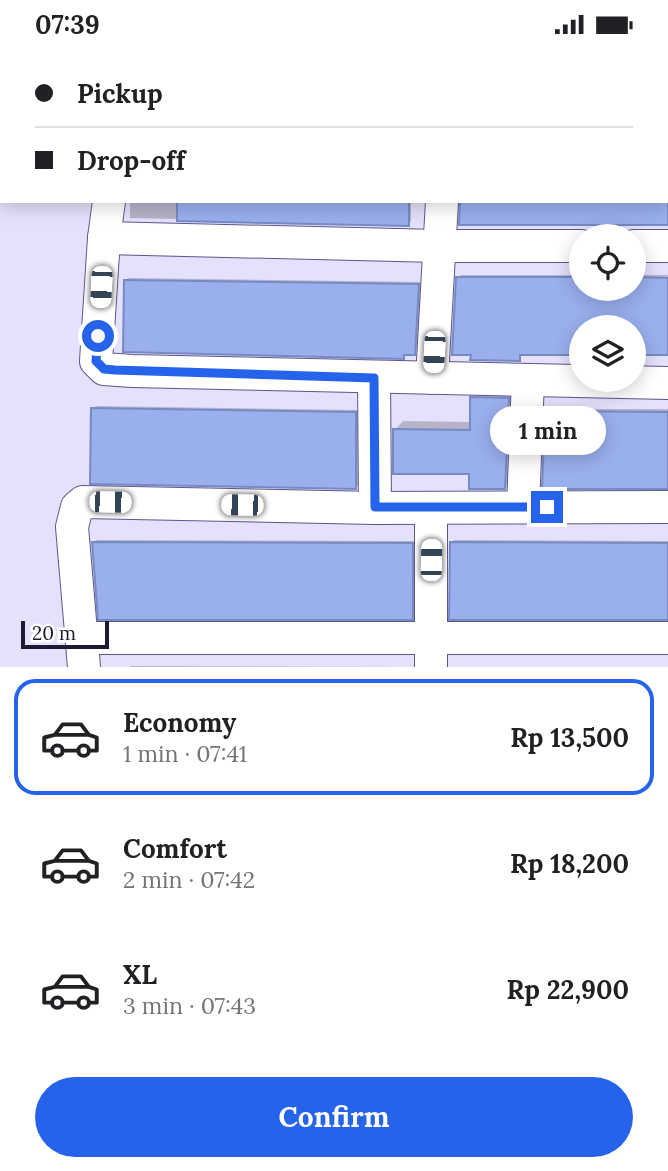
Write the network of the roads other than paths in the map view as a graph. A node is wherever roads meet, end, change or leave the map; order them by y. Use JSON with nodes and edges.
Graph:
{"nodes":[{"id":1,"x":109,"y":203,"type":"edge"},
{"id":2,"x":442,"y":203,"type":"edge"},
{"id":3,"x":104,"y":238,"type":"junction"},
{"id":4,"x":438,"y":246,"type":"junction"},
{"id":5,"x":569,"y":246,"type":"edge"},
{"id":6,"x":646,"y":246,"type":"edge"},
{"id":7,"x":668,"y":246,"type":"edge"},
{"id":8,"x":374,"y":378,"type":"junction"},
{"id":9,"x":432,"y":378,"type":"junction"},
{"id":10,"x":528,"y":380,"type":"junction"},
{"id":11,"x":668,"y":383,"type":"edge"},
{"id":12,"x":375,"y":507,"type":"junction"},
{"id":13,"x":432,"y":507,"type":"junction"},
{"id":14,"x":523,"y":507,"type":"junction"},
{"id":15,"x":668,"y":507,"type":"edge"},
{"id":16,"x":668,"y":638,"type":"edge"},
{"id":17,"x":83,"y":653,"type":"edge"},
{"id":18,"x":430,"y":653,"type":"edge"}],
"edges":[{"from":1,"to":3,"type":"street"},
{"from":2,"to":4,"type":"street"},
{"from":3,"to":4,"type":"street"},
{"from":3,"to":8,"type":"street"},
{"from":4,"to":5,"type":"street"},
{"from":4,"to":9,"type":"street"},
{"from":6,"to":7,"type":"street"},
{"from":8,"to":9,"type":"street"},
{"from":8,"to":12,"type":"street"},
{"from":9,"to":10,"type":"street"},
{"from":10,"to":11,"type":"street"},
{"from":10,"to":14,"type":"street"},
{"from":12,"to":13,"type":"street"},
{"from":12,"to":17,"type":"street"},
{"from":13,"to":14,"type":"street"},
{"from":13,"to":18,"type":"street"},
{"from":14,"to":15,"type":"street"},
{"from":16,"to":18,"type":"street"},
{"from":17,"to":18,"type":"street"}]}
